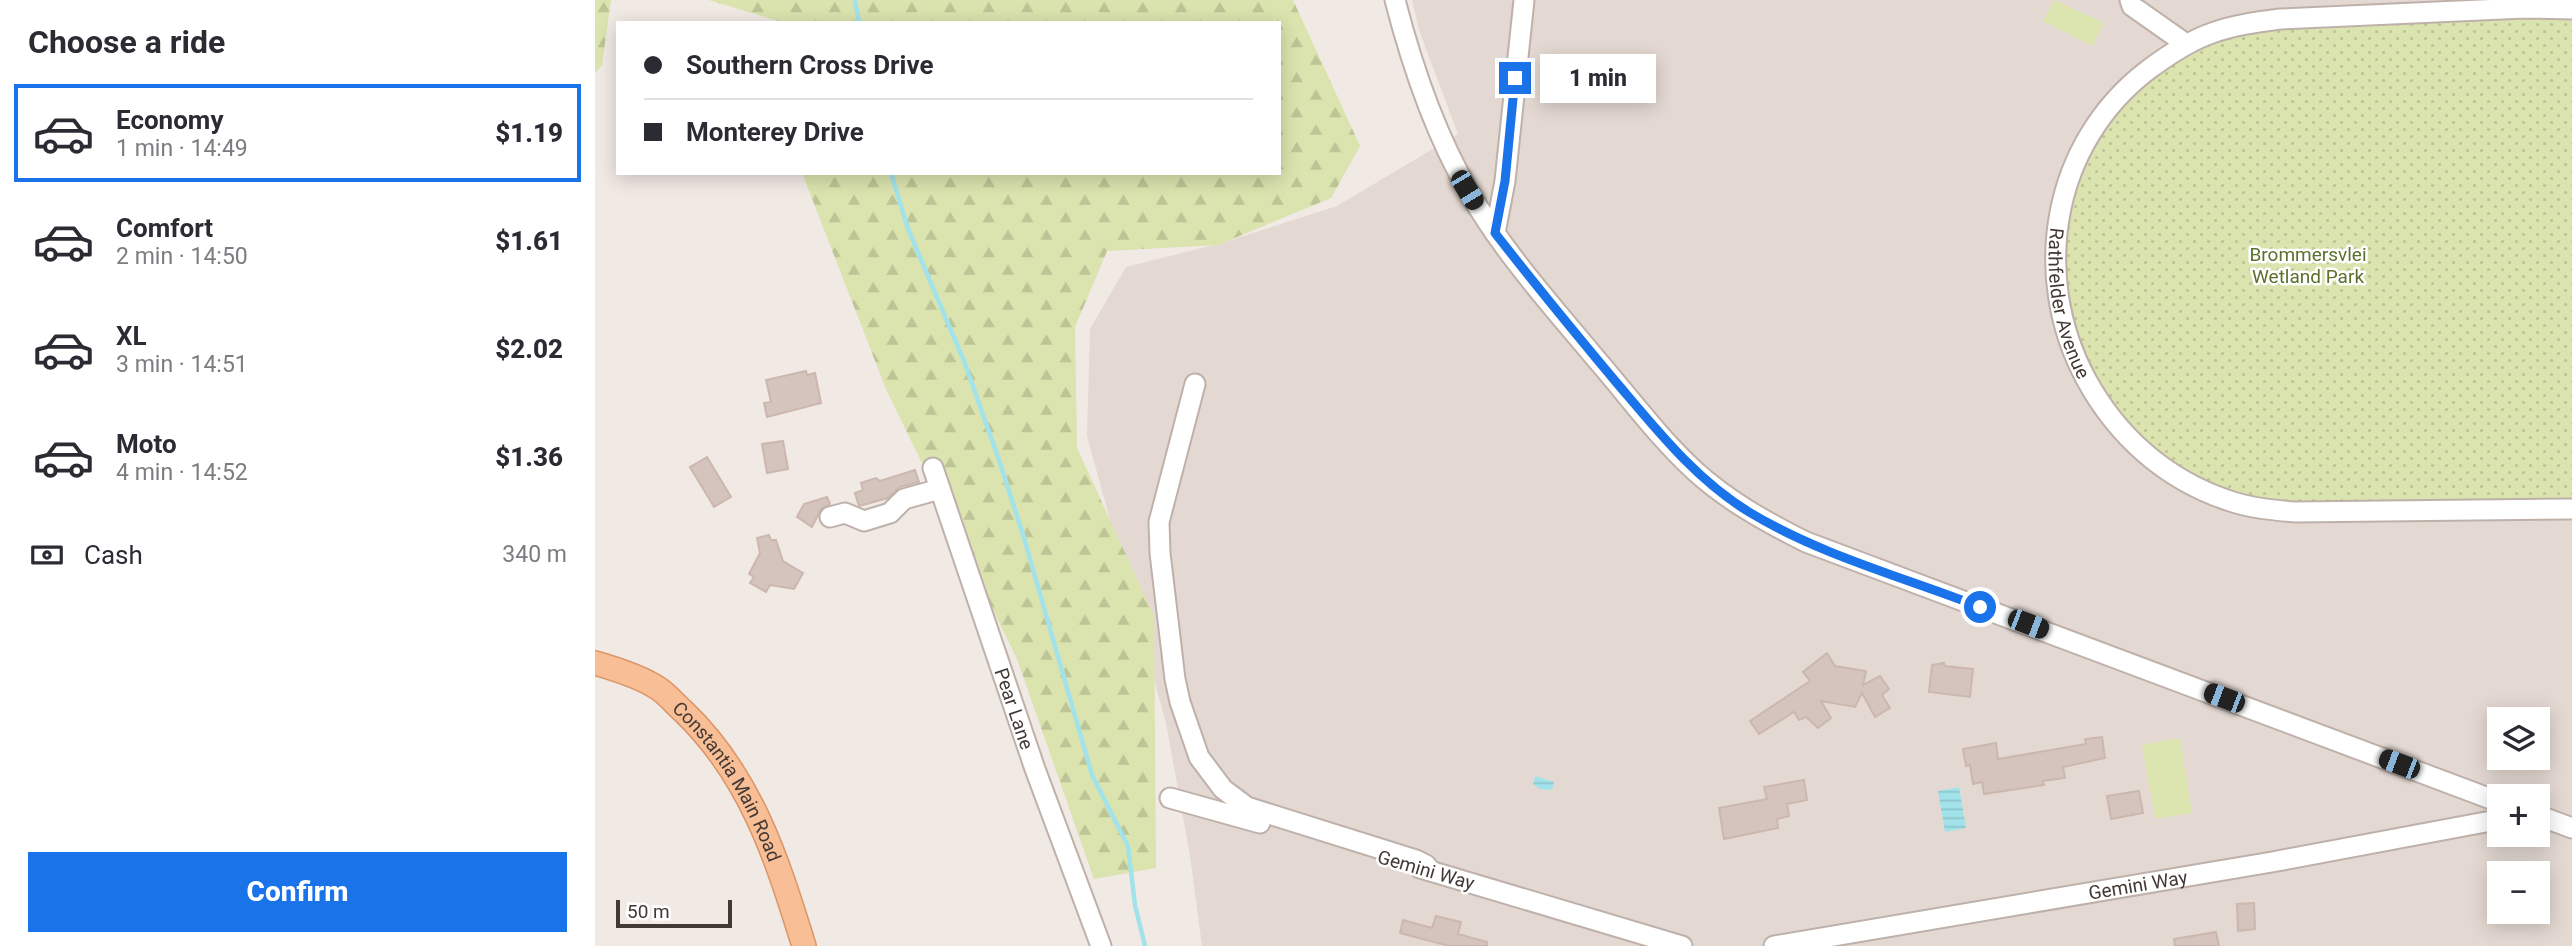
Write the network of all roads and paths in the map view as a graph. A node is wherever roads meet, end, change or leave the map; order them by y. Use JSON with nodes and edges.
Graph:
{"nodes":[{"id":1,"x":1395,"y":0,"type":"edge"},
{"id":2,"x":1524,"y":0,"type":"edge"},
{"id":3,"x":2130,"y":0,"type":"edge"},
{"id":4,"x":2572,"y":9,"type":"edge"},
{"id":5,"x":2186,"y":44,"type":"junction"},
{"id":6,"x":1495,"y":233,"type":"junction"},
{"id":7,"x":1195,"y":384,"type":"dead end"},
{"id":8,"x":933,"y":468,"type":"dead end"},
{"id":9,"x":940,"y":489,"type":"junction"},
{"id":10,"x":2572,"y":509,"type":"edge"},
{"id":11,"x":829,"y":517,"type":"dead end"},
{"id":12,"x":595,"y":663,"type":"edge"},
{"id":13,"x":1170,"y":797,"type":"dead end"},
{"id":14,"x":2487,"y":797,"type":"edge"},
{"id":15,"x":2550,"y":820,"type":"edge"},
{"id":16,"x":2487,"y":822,"type":"edge"},
{"id":17,"x":2572,"y":828,"type":"edge"},
{"id":18,"x":1431,"y":871,"type":"junction"},
{"id":19,"x":804,"y":946,"type":"edge"},
{"id":20,"x":1101,"y":946,"type":"edge"},
{"id":21,"x":1682,"y":946,"type":"edge"},
{"id":22,"x":1774,"y":946,"type":"edge"}],
"edges":[{"from":1,"to":6,"type":"street"},
{"from":2,"to":6,"type":"street"},
{"from":3,"to":5,"type":"street"},
{"from":4,"to":5,"type":"street","name":"Rathfelder Avenue"},
{"from":5,"to":10,"type":"street","name":"Rathfelder Avenue"},
{"from":6,"to":14,"type":"street"},
{"from":7,"to":18,"type":"street"},
{"from":8,"to":9,"type":"street","name":"Pear Lane"},
{"from":9,"to":11,"type":"street"},
{"from":9,"to":20,"type":"street","name":"Pear Lane"},
{"from":12,"to":19,"type":"main road","name":"Constantia Main Road"},
{"from":13,"to":18,"type":"street","name":"Gemini Way"},
{"from":15,"to":17,"type":"street"},
{"from":16,"to":22,"type":"street","name":"Gemini Way"},
{"from":18,"to":21,"type":"street","name":"Gemini Way"}]}
